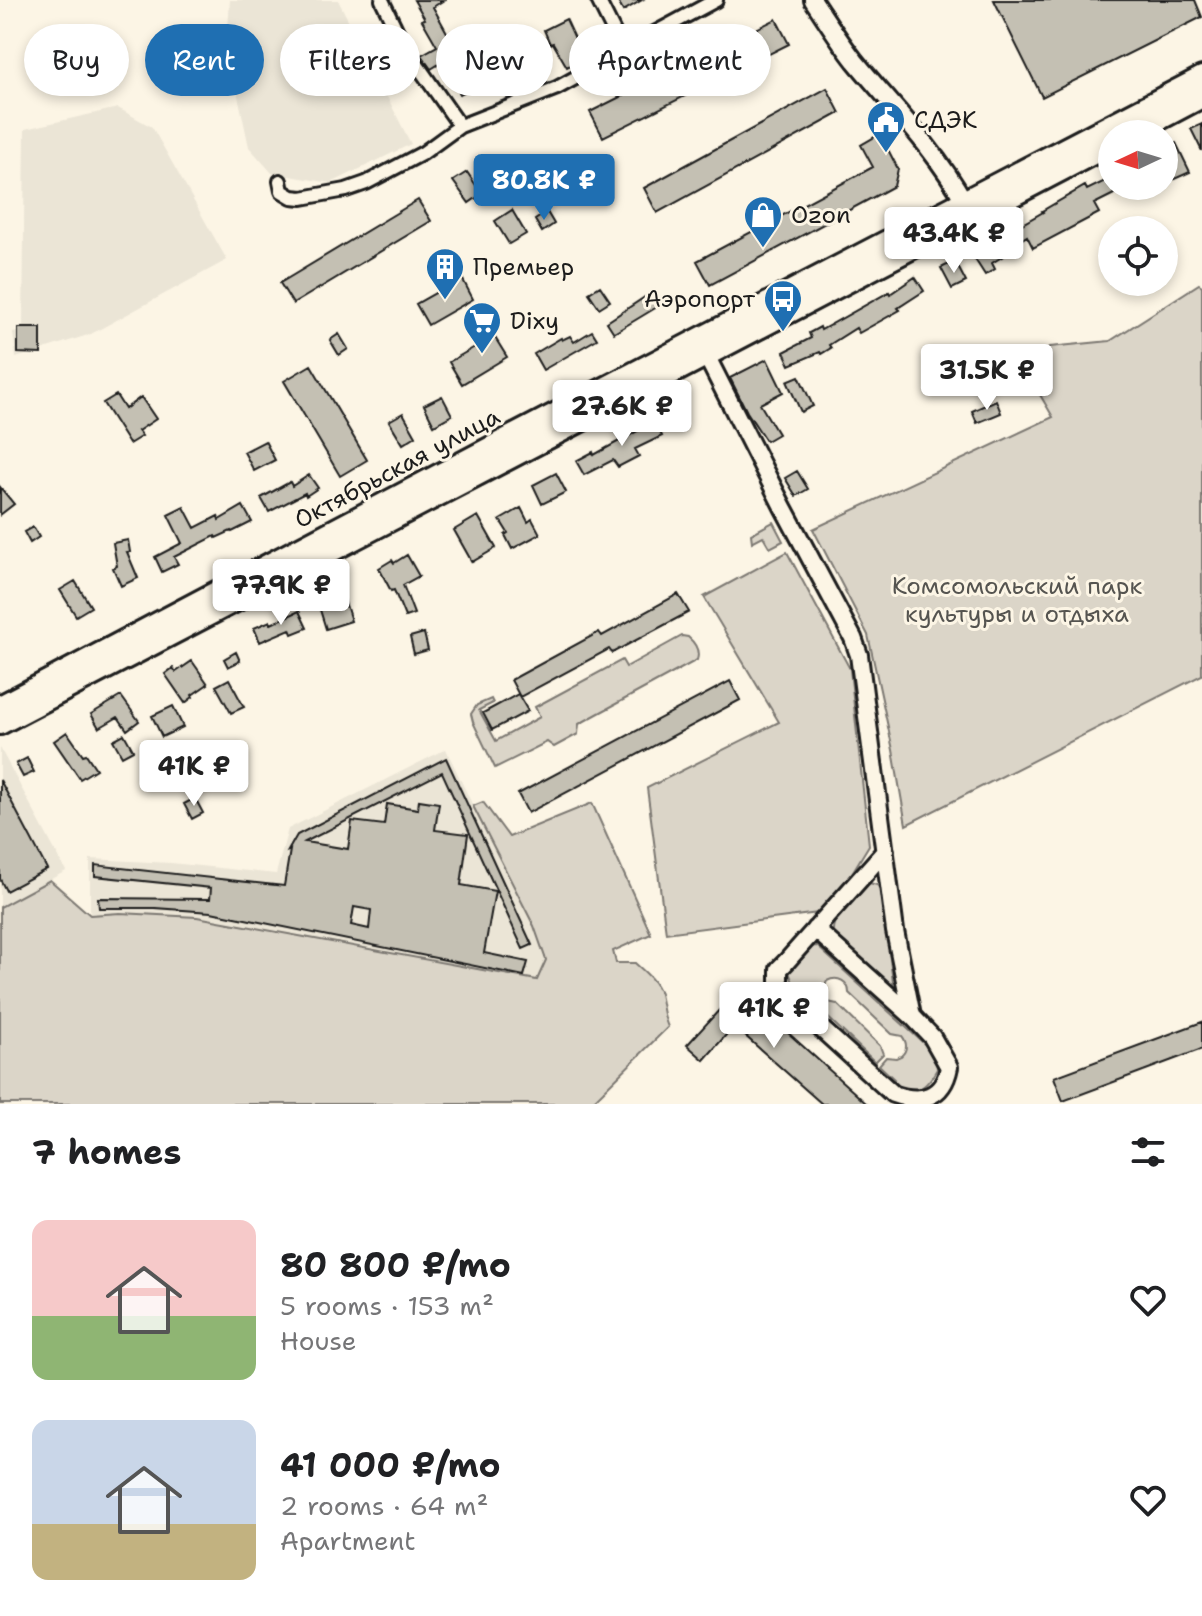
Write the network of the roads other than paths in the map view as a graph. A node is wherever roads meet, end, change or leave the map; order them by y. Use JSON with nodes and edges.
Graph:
{"nodes":[{"id":1,"x":382,"y":0,"type":"edge"},
{"id":2,"x":598,"y":0,"type":"edge"},
{"id":3,"x":716,"y":0,"type":"edge"},
{"id":4,"x":813,"y":0,"type":"edge"},
{"id":5,"x":610,"y":24,"type":"edge"},
{"id":6,"x":671,"y":24,"type":"edge"},
{"id":7,"x":1202,"y":77,"type":"edge"},
{"id":8,"x":569,"y":81,"type":"edge"},
{"id":9,"x":1202,"y":97,"type":"edge"},
{"id":10,"x":1158,"y":120,"type":"edge"},
{"id":11,"x":460,"y":126,"type":"junction"},
{"id":12,"x":1098,"y":150,"type":"edge"},
{"id":13,"x":280,"y":181,"type":"dead end"},
{"id":14,"x":968,"y":209,"type":"junction"},
{"id":15,"x":702,"y":348,"type":"junction"},
{"id":16,"x":0,"y":706,"type":"edge"},
{"id":17,"x":0,"y":724,"type":"edge"},
{"id":18,"x":885,"y":851,"type":"junction"},
{"id":19,"x":815,"y":929,"type":"junction"},
{"id":20,"x":912,"y":1016,"type":"junction"}],
"edges":[{"from":1,"to":11,"type":"street"},
{"from":2,"to":5,"type":"street"},
{"from":3,"to":6,"type":"street"},
{"from":4,"to":14,"type":"street"},
{"from":7,"to":14,"type":"main road","name":"Октябрьская улица"},
{"from":8,"to":11,"type":"street"},
{"from":9,"to":10,"type":"main road"},
{"from":11,"to":13,"type":"street"},
{"from":12,"to":14,"type":"main road","name":"Октябрьская улица"},
{"from":14,"to":15,"type":"main road","name":"Октябрьская улица"},
{"from":15,"to":16,"type":"main road","name":"Октябрьская улица"},
{"from":15,"to":17,"type":"main road","name":"Октябрьская улица"},
{"from":15,"to":18,"type":"street"},
{"from":18,"to":19,"type":"street"},
{"from":18,"to":20,"type":"street"},
{"from":19,"to":20,"type":"street"},
{"from":19,"to":20,"type":"street"}]}
